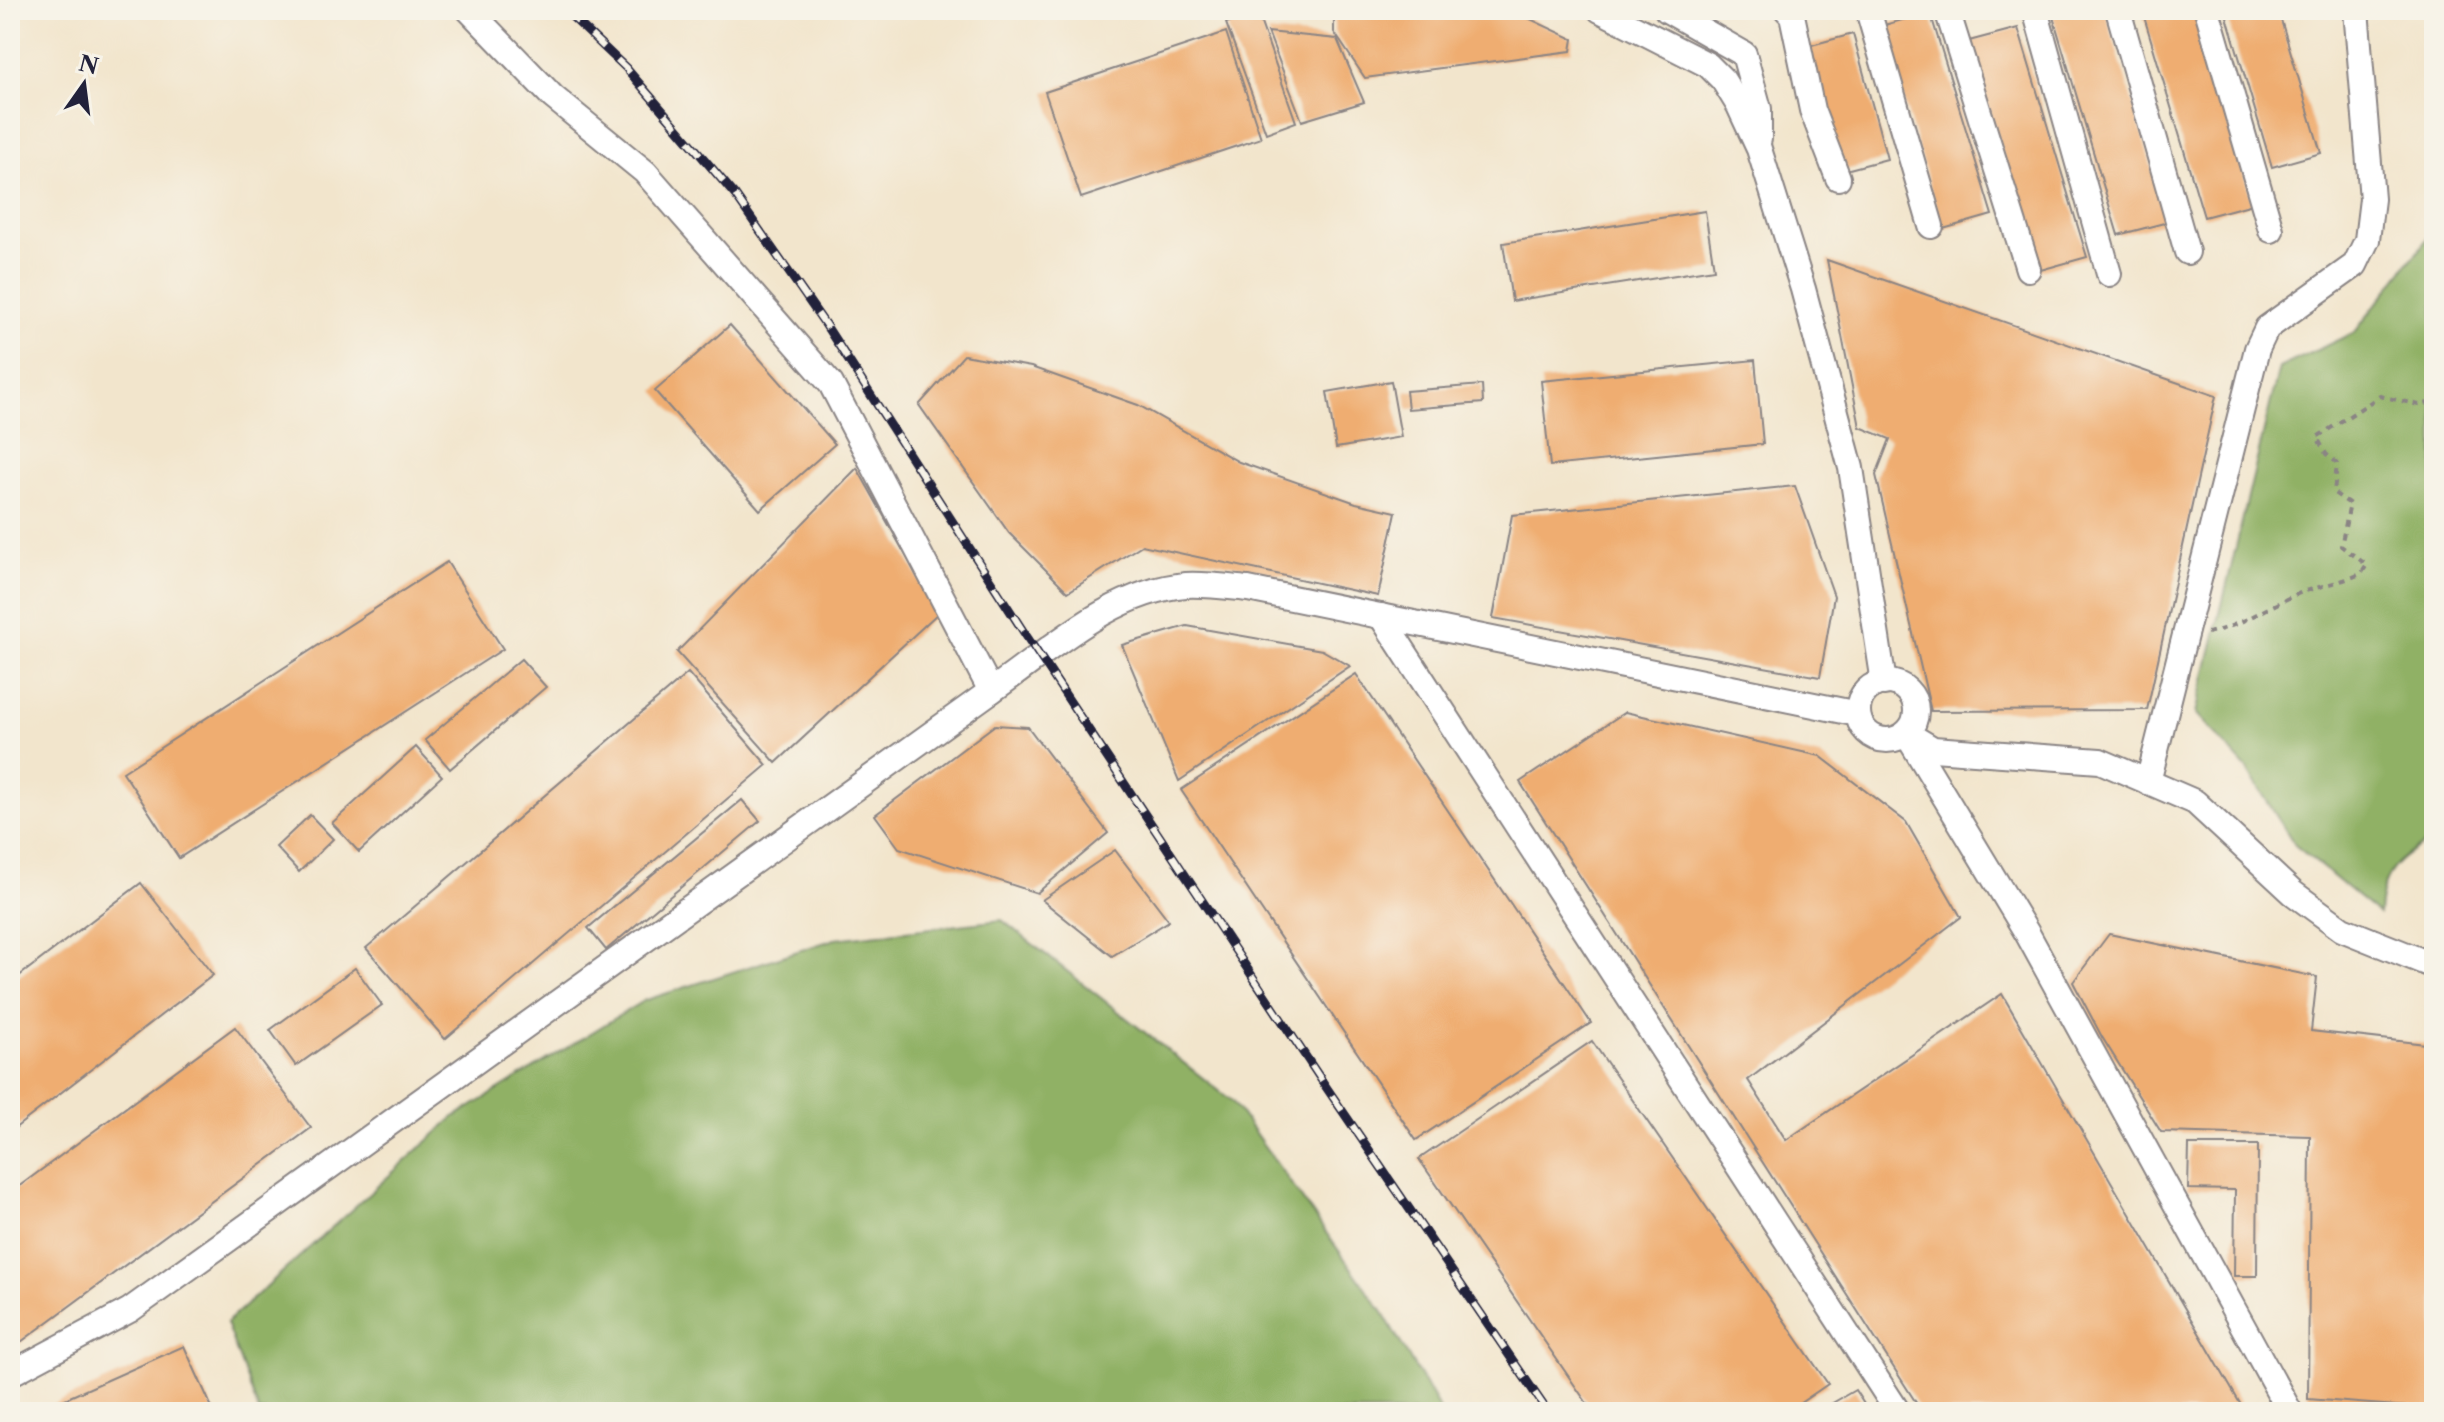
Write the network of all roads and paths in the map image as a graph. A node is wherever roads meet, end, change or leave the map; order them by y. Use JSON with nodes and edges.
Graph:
{"nodes":[{"id":1,"x":469,"y":10,"type":"edge"},
{"id":2,"x":1600,"y":10,"type":"edge"},
{"id":3,"x":1667,"y":10,"type":"edge"},
{"id":4,"x":1787,"y":10,"type":"edge"},
{"id":5,"x":1868,"y":10,"type":"edge"},
{"id":6,"x":1947,"y":10,"type":"edge"},
{"id":7,"x":2035,"y":10,"type":"edge"},
{"id":8,"x":2118,"y":10,"type":"edge"},
{"id":9,"x":2207,"y":10,"type":"edge"},
{"id":10,"x":2356,"y":10,"type":"edge"},
{"id":11,"x":1759,"y":149,"type":"junction"},
{"id":12,"x":1838,"y":178,"type":"dead end"},
{"id":13,"x":1931,"y":226,"type":"dead end"},
{"id":14,"x":2271,"y":230,"type":"dead end"},
{"id":15,"x":2187,"y":252,"type":"dead end"},
{"id":16,"x":2028,"y":269,"type":"dead end"},
{"id":17,"x":2109,"y":274,"type":"dead end"},
{"id":18,"x":2434,"y":402,"type":"edge"},
{"id":19,"x":1381,"y":616,"type":"junction"},
{"id":20,"x":2185,"y":637,"type":"junction"},
{"id":21,"x":1884,"y":683,"type":"junction"},
{"id":22,"x":991,"y":691,"type":"junction"},
{"id":23,"x":1858,"y":714,"type":"junction"},
{"id":24,"x":1906,"y":733,"type":"junction"},
{"id":25,"x":2148,"y":782,"type":"junction"},
{"id":26,"x":2434,"y":966,"type":"edge"},
{"id":27,"x":10,"y":1374,"type":"edge"},
{"id":28,"x":1898,"y":1412,"type":"edge"},
{"id":29,"x":2290,"y":1412,"type":"edge"}],
"edges":[{"from":1,"to":22,"type":"street"},
{"from":2,"to":11,"type":"street"},
{"from":3,"to":11,"type":"street"},
{"from":4,"to":12,"type":"street"},
{"from":5,"to":13,"type":"street"},
{"from":6,"to":16,"type":"street"},
{"from":7,"to":17,"type":"street"},
{"from":8,"to":15,"type":"street"},
{"from":9,"to":14,"type":"street"},
{"from":10,"to":20,"type":"street"},
{"from":11,"to":21,"type":"street"},
{"from":18,"to":20,"type":"path"},
{"from":19,"to":22,"type":"street"},
{"from":19,"to":23,"type":"street"},
{"from":19,"to":28,"type":"street"},
{"from":20,"to":25,"type":"street"},
{"from":21,"to":23,"type":"street"},
{"from":21,"to":24,"type":"street"},
{"from":22,"to":27,"type":"street"},
{"from":23,"to":24,"type":"street"},
{"from":24,"to":25,"type":"street"},
{"from":24,"to":29,"type":"street"},
{"from":25,"to":26,"type":"street"}]}
